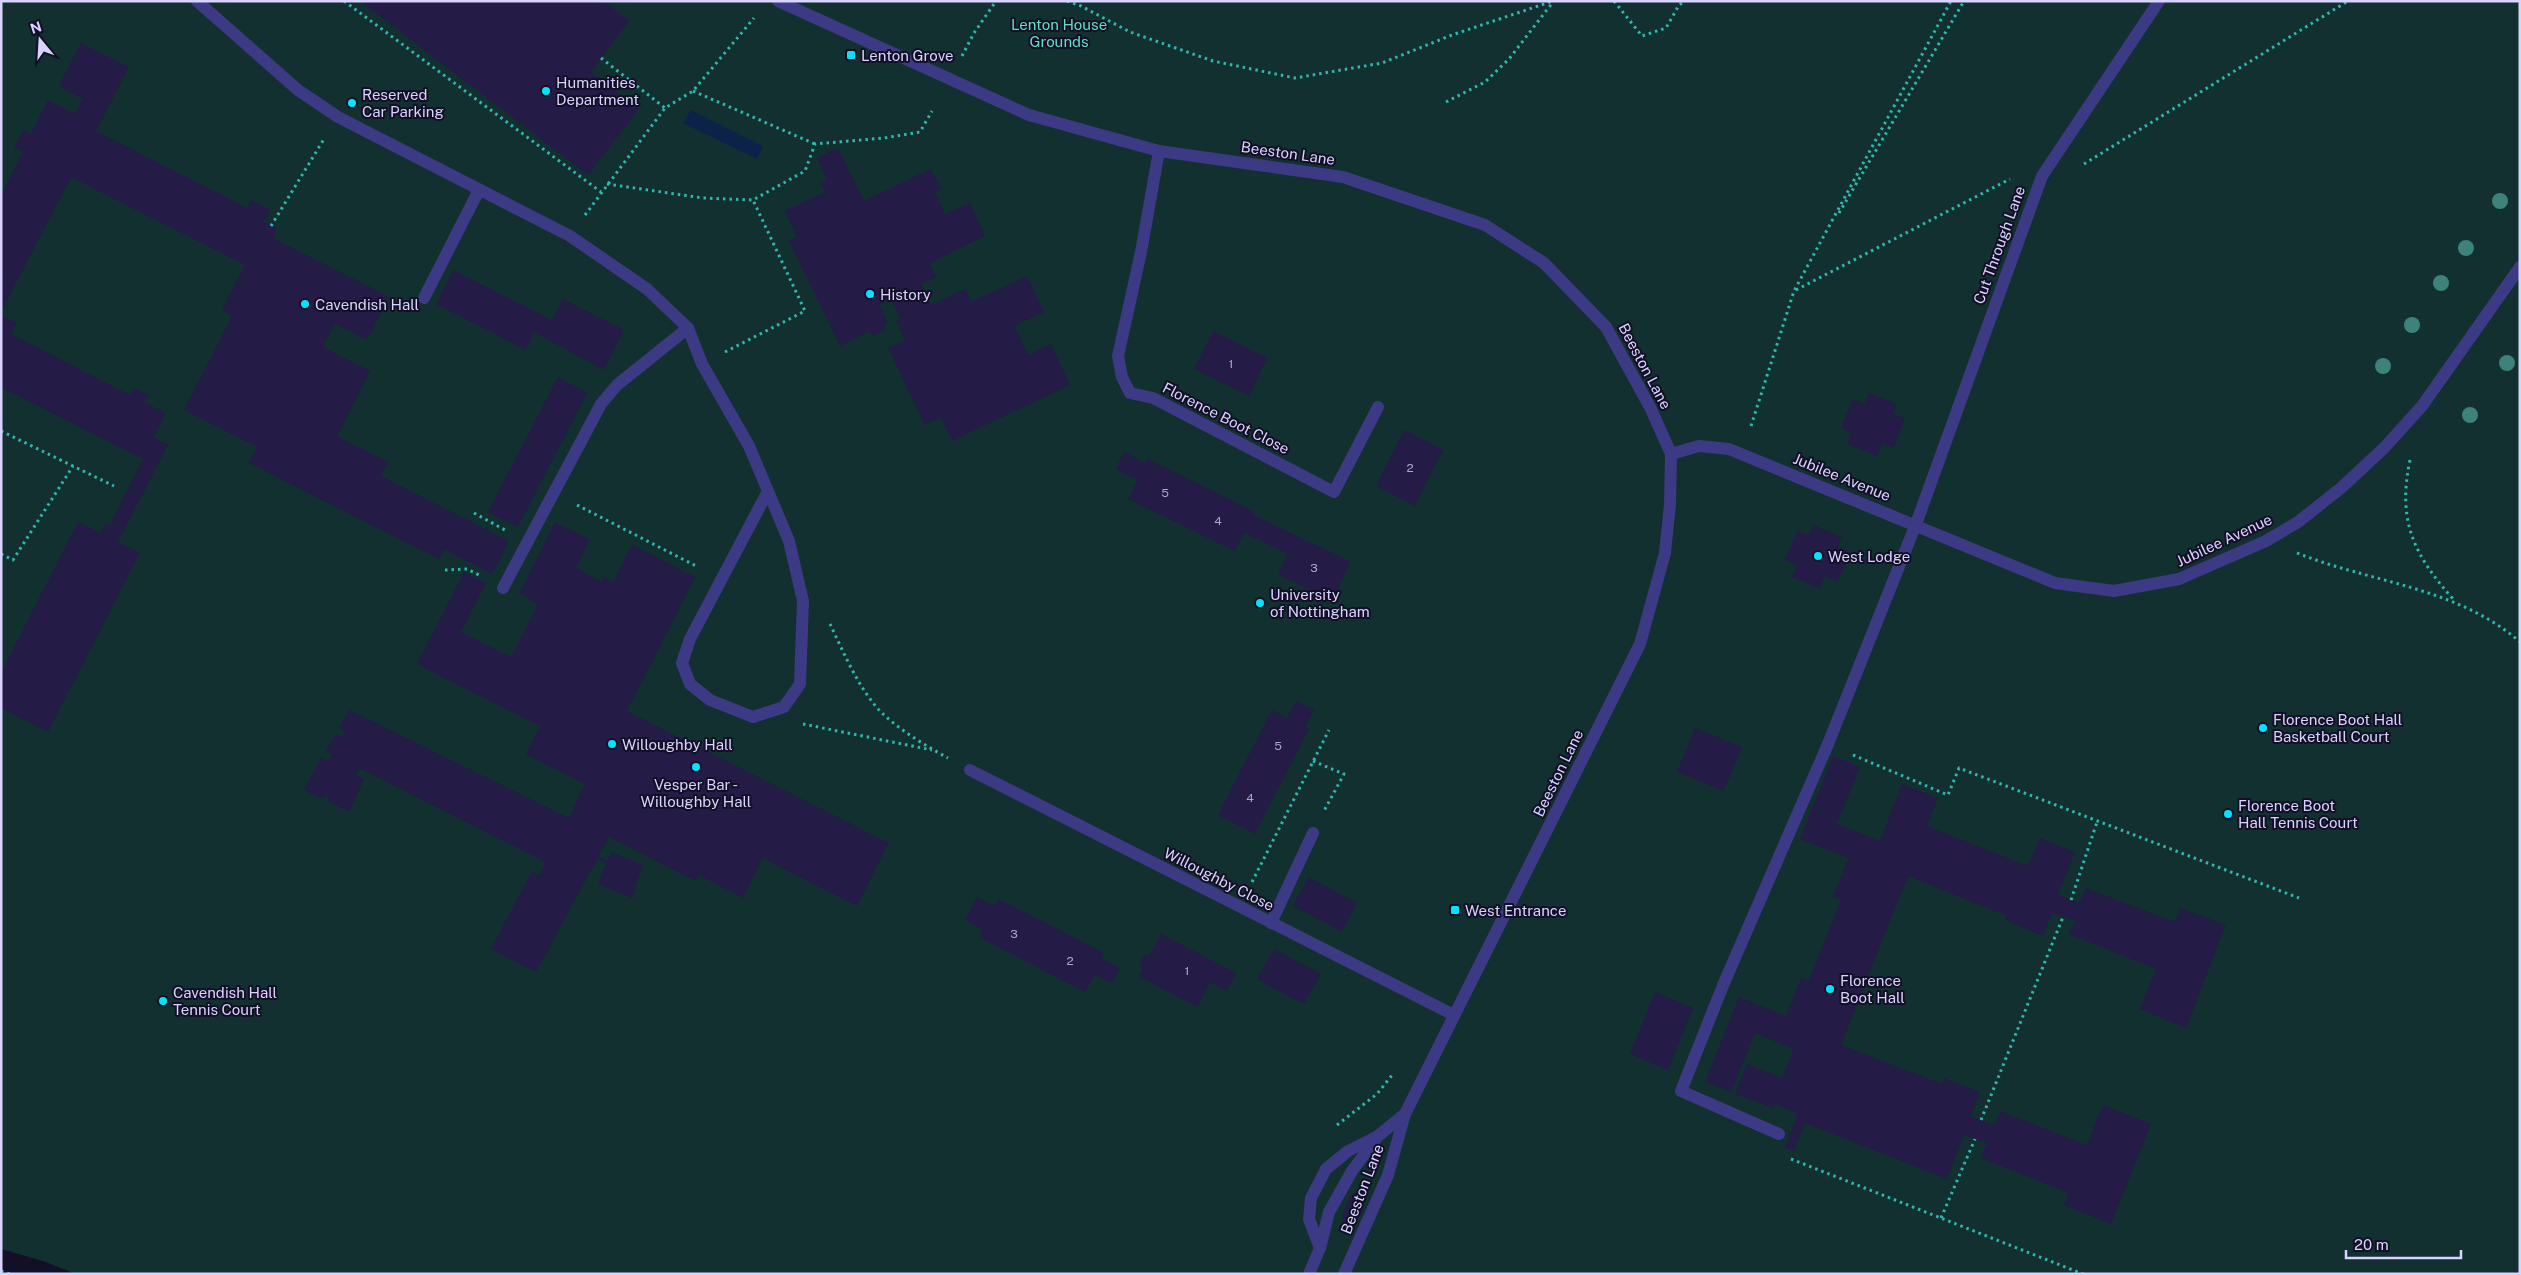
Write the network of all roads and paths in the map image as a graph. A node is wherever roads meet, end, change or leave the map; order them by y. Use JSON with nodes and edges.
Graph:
{"nodes":[{"id":1,"x":196,"y":1,"type":"edge"},
{"id":2,"x":344,"y":1,"type":"edge"},
{"id":3,"x":778,"y":1,"type":"edge"},
{"id":4,"x":996,"y":1,"type":"edge"},
{"id":5,"x":1067,"y":1,"type":"edge"},
{"id":6,"x":1614,"y":1,"type":"edge"},
{"id":7,"x":1685,"y":1,"type":"edge"},
{"id":8,"x":1951,"y":1,"type":"edge"},
{"id":9,"x":1964,"y":1,"type":"edge"},
{"id":10,"x":2158,"y":1,"type":"edge"},
{"id":11,"x":2348,"y":1,"type":"edge"},
{"id":12,"x":1680,"y":3,"type":"edge"},
{"id":13,"x":754,"y":18,"type":"dead end"},
{"id":14,"x":601,"y":58,"type":"dead end"},
{"id":15,"x":960,"y":58,"type":"dead end"},
{"id":16,"x":693,"y":91,"type":"junction"},
{"id":17,"x":1446,"y":102,"type":"dead end"},
{"id":18,"x":665,"y":108,"type":"junction"},
{"id":19,"x":932,"y":111,"type":"dead end"},
{"id":20,"x":338,"y":117,"type":"junction"},
{"id":21,"x":815,"y":144,"type":"junction"},
{"id":22,"x":1159,"y":151,"type":"junction"},
{"id":23,"x":2075,"y":168,"type":"dead end"},
{"id":24,"x":2010,"y":178,"type":"dead end"},
{"id":25,"x":607,"y":184,"type":"junction"},
{"id":26,"x":479,"y":190,"type":"junction"},
{"id":27,"x":601,"y":192,"type":"junction"},
{"id":28,"x":753,"y":200,"type":"junction"},
{"id":29,"x":271,"y":226,"type":"dead end"},
{"id":30,"x":570,"y":236,"type":"junction"},
{"id":31,"x":1811,"y":261,"type":"junction"},
{"id":32,"x":2520,"y":267,"type":"edge"},
{"id":33,"x":1794,"y":291,"type":"junction"},
{"id":34,"x":424,"y":298,"type":"dead end"},
{"id":35,"x":688,"y":328,"type":"junction"},
{"id":36,"x":702,"y":364,"type":"junction"},
{"id":37,"x":1378,"y":407,"type":"dead end"},
{"id":38,"x":1751,"y":426,"type":"dead end"},
{"id":39,"x":1,"y":431,"type":"edge"},
{"id":40,"x":1671,"y":454,"type":"junction"},
{"id":41,"x":2410,"y":458,"type":"dead end"},
{"id":42,"x":73,"y":466,"type":"junction"},
{"id":43,"x":114,"y":486,"type":"dead end"},
{"id":44,"x":768,"y":491,"type":"junction"},
{"id":45,"x":554,"y":493,"type":"junction"},
{"id":46,"x":474,"y":512,"type":"dead end"},
{"id":47,"x":1916,"y":524,"type":"junction"},
{"id":48,"x":2266,"y":541,"type":"junction"},
{"id":49,"x":527,"y":542,"type":"junction"},
{"id":50,"x":1,"y":554,"type":"edge"},
{"id":51,"x":698,"y":567,"type":"dead end"},
{"id":52,"x":467,"y":569,"type":"dead end"},
{"id":53,"x":445,"y":570,"type":"dead end"},
{"id":54,"x":503,"y":588,"type":"dead end"},
{"id":55,"x":2456,"y":602,"type":"junction"},
{"id":56,"x":803,"y":616,"type":"junction"},
{"id":57,"x":2520,"y":642,"type":"edge"},
{"id":58,"x":761,"y":715,"type":"junction"},
{"id":59,"x":1329,"y":730,"type":"dead end"},
{"id":60,"x":1828,"y":744,"type":"junction"},
{"id":61,"x":935,"y":751,"type":"junction"},
{"id":62,"x":1313,"y":761,"type":"junction"},
{"id":63,"x":970,"y":770,"type":"joint"},
{"id":64,"x":2097,"y":822,"type":"junction"},
{"id":65,"x":1313,"y":833,"type":"joint"},
{"id":66,"x":2299,"y":898,"type":"dead end"},
{"id":67,"x":2071,"y":900,"type":"dead end"},
{"id":68,"x":1239,"y":907,"type":"junction"},
{"id":69,"x":2063,"y":917,"type":"dead end"},
{"id":70,"x":1271,"y":923,"type":"junction"},
{"id":71,"x":1454,"y":1015,"type":"junction"},
{"id":72,"x":1406,"y":1114,"type":"junction"},
{"id":73,"x":1981,"y":1120,"type":"dead end"},
{"id":74,"x":1778,"y":1134,"type":"joint"},
{"id":75,"x":1378,"y":1136,"type":"junction"},
{"id":76,"x":1975,"y":1139,"type":"dead end"},
{"id":77,"x":1941,"y":1218,"type":"junction"},
{"id":78,"x":1320,"y":1248,"type":"junction"},
{"id":79,"x":1,"y":1271,"type":"edge"},
{"id":80,"x":10,"y":1274,"type":"edge"},
{"id":81,"x":1309,"y":1274,"type":"edge"},
{"id":82,"x":1344,"y":1274,"type":"edge"},
{"id":83,"x":2083,"y":1274,"type":"edge"}],
"edges":[{"from":1,"to":20,"type":"street"},
{"from":2,"to":27,"type":"path"},
{"from":3,"to":22,"type":"street","name":"Beeston Lane"},
{"from":4,"to":15,"type":"path"},
{"from":5,"to":17,"type":"path"},
{"from":6,"to":12,"type":"path"},
{"from":7,"to":12,"type":"path"},
{"from":8,"to":31,"type":"path"},
{"from":9,"to":31,"type":"path"},
{"from":10,"to":47,"type":"street","name":"Cut Through Lane"},
{"from":11,"to":23,"type":"path"},
{"from":13,"to":16,"type":"path"},
{"from":14,"to":18,"type":"path"},
{"from":16,"to":18,"type":"path"},
{"from":16,"to":21,"type":"path"},
{"from":18,"to":25,"type":"path"},
{"from":19,"to":21,"type":"path"},
{"from":20,"to":26,"type":"street"},
{"from":20,"to":29,"type":"path"},
{"from":21,"to":28,"type":"path"},
{"from":22,"to":37,"type":"street","name":"Florence Boot Close"},
{"from":22,"to":40,"type":"street","name":"Beeston Lane"},
{"from":24,"to":33,"type":"path"},
{"from":25,"to":27,"type":"path"},
{"from":25,"to":28,"type":"path"},
{"from":26,"to":30,"type":"street"},
{"from":26,"to":34,"type":"street"},
{"from":27,"to":30,"type":"path"},
{"from":28,"to":36,"type":"path"},
{"from":30,"to":35,"type":"street"},
{"from":31,"to":33,"type":"path"},
{"from":32,"to":48,"type":"street","name":"Jubilee Avenue"},
{"from":33,"to":38,"type":"path"},
{"from":35,"to":36,"type":"street"},
{"from":35,"to":45,"type":"street"},
{"from":36,"to":44,"type":"street"},
{"from":39,"to":42,"type":"path"},
{"from":40,"to":47,"type":"street","name":"Jubilee Avenue"},
{"from":40,"to":71,"type":"street","name":"Beeston Lane"},
{"from":41,"to":55,"type":"path"},
{"from":42,"to":43,"type":"path"},
{"from":42,"to":50,"type":"path"},
{"from":44,"to":56,"type":"street"},
{"from":44,"to":58,"type":"street"},
{"from":45,"to":49,"type":"street"},
{"from":45,"to":51,"type":"path"},
{"from":46,"to":49,"type":"path"},
{"from":47,"to":48,"type":"street","name":"Jubilee Avenue"},
{"from":47,"to":60,"type":"street","name":"Cut Through Lane"},
{"from":48,"to":55,"type":"path"},
{"from":49,"to":54,"type":"street"},
{"from":52,"to":53,"type":"path"},
{"from":55,"to":57,"type":"path"},
{"from":56,"to":58,"type":"street"},
{"from":56,"to":61,"type":"path"},
{"from":58,"to":61,"type":"path"},
{"from":59,"to":62,"type":"path"},
{"from":60,"to":64,"type":"path"},
{"from":60,"to":74,"type":"street","name":"Cut Through Lane"},
{"from":61,"to":63,"type":"path"},
{"from":62,"to":65,"type":"path"},
{"from":62,"to":68,"type":"path"},
{"from":63,"to":68,"type":"street","name":"Willoughby Close"},
{"from":64,"to":66,"type":"path"},
{"from":64,"to":67,"type":"path"},
{"from":65,"to":70,"type":"street"},
{"from":68,"to":70,"type":"street","name":"Willoughby Close"},
{"from":69,"to":73,"type":"path"},
{"from":70,"to":71,"type":"street","name":"Willoughby Close"},
{"from":71,"to":72,"type":"street","name":"Beeston Lane"},
{"from":72,"to":75,"type":"street","name":"Beeston Lane"},
{"from":72,"to":82,"type":"street","name":"Beeston Lane"},
{"from":74,"to":77,"type":"path"},
{"from":75,"to":78,"type":"street","name":"Beeston Lane"},
{"from":75,"to":78,"type":"street"},
{"from":76,"to":77,"type":"path"},
{"from":77,"to":83,"type":"path"},
{"from":78,"to":81,"type":"street","name":"Beeston Lane"},
{"from":79,"to":80,"type":"path"}]}
